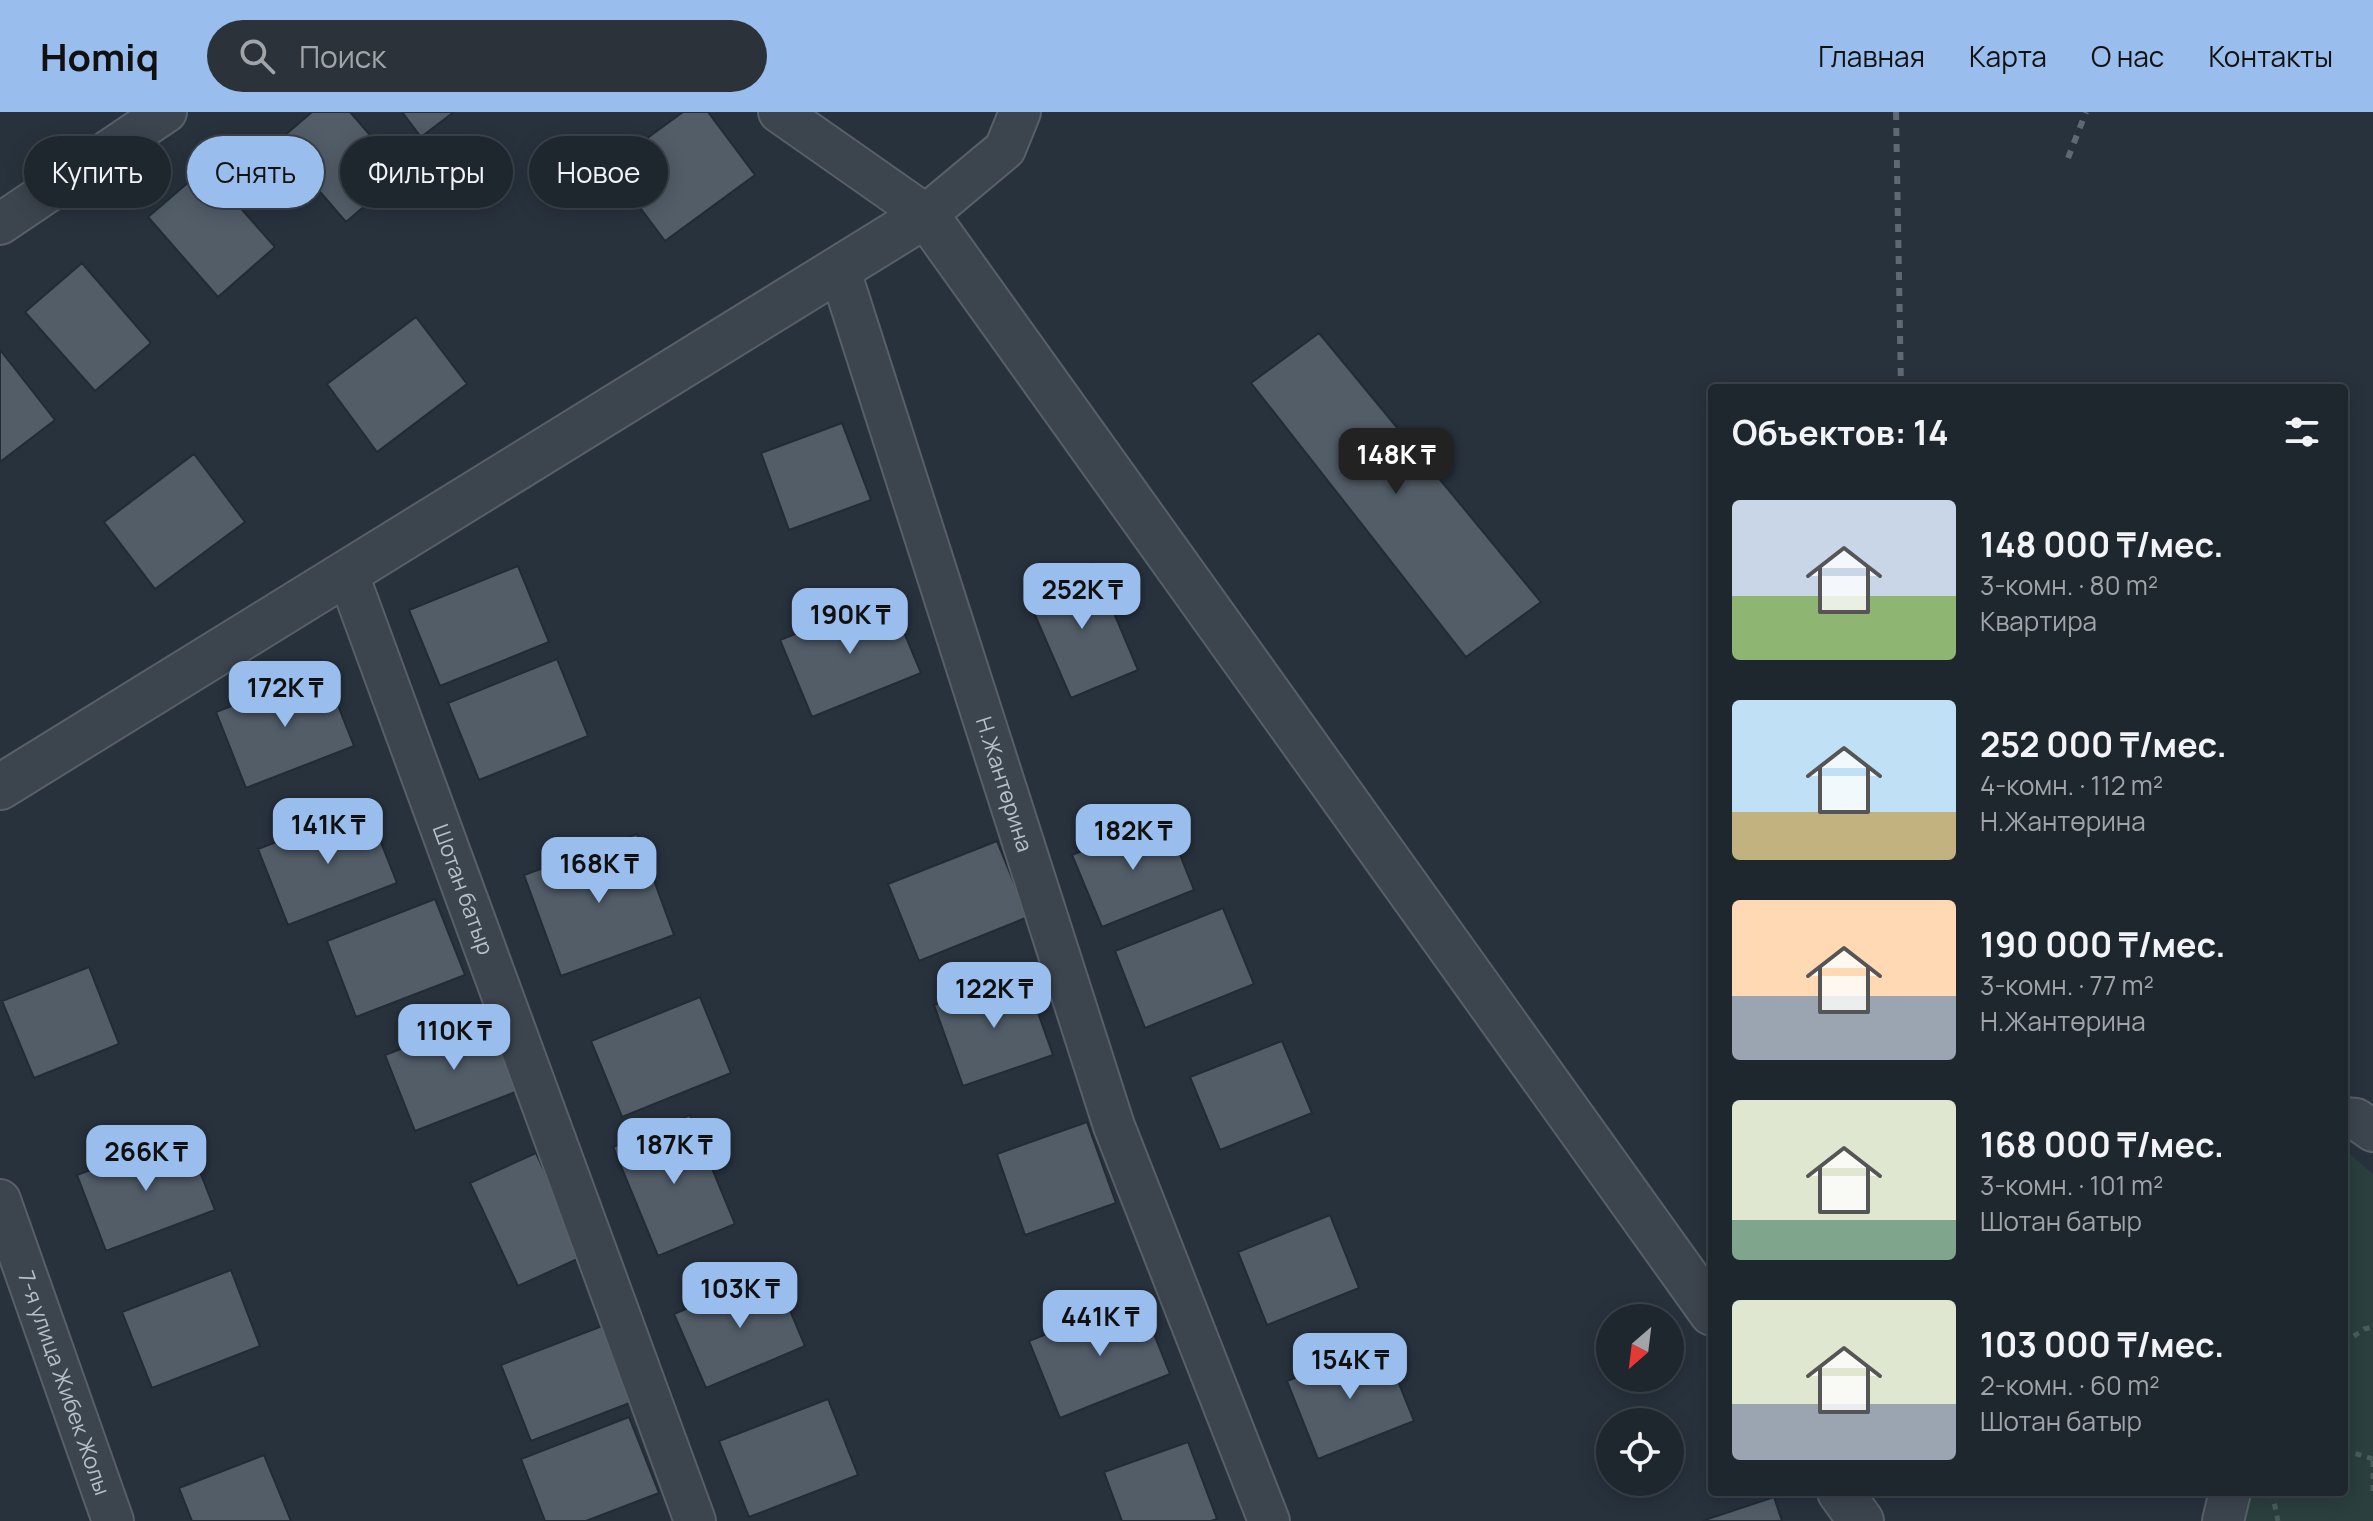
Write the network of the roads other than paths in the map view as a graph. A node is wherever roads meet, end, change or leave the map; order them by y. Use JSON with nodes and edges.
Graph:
{"nodes":[{"id":1,"x":166,"y":112,"type":"edge"},
{"id":2,"x":779,"y":112,"type":"edge"},
{"id":3,"x":1020,"y":112,"type":"edge"},
{"id":4,"x":926,"y":215,"type":"junction"},
{"id":5,"x":0,"y":224,"type":"edge"},
{"id":6,"x":839,"y":268,"type":"junction"},
{"id":7,"x":347,"y":572,"type":"junction"},
{"id":8,"x":0,"y":787,"type":"edge"},
{"id":9,"x":2348,"y":1118,"type":"edge"},
{"id":10,"x":2373,"y":1131,"type":"edge"},
{"id":11,"x":0,"y":1200,"type":"edge"},
{"id":12,"x":1708,"y":1307,"type":"edge"},
{"id":13,"x":1843,"y":1496,"type":"edge"},
{"id":14,"x":2229,"y":1496,"type":"edge"},
{"id":15,"x":113,"y":1521,"type":"edge"},
{"id":16,"x":695,"y":1521,"type":"edge"},
{"id":17,"x":1269,"y":1521,"type":"edge"},
{"id":18,"x":1861,"y":1521,"type":"edge"},
{"id":19,"x":2223,"y":1521,"type":"edge"}],
"edges":[{"from":1,"to":5,"type":"street"},
{"from":2,"to":4,"type":"street"},
{"from":3,"to":4,"type":"street"},
{"from":4,"to":6,"type":"street"},
{"from":4,"to":12,"type":"street"},
{"from":6,"to":7,"type":"street"},
{"from":6,"to":17,"type":"street","name":"Н.Жантөрина"},
{"from":7,"to":8,"type":"street"},
{"from":7,"to":16,"type":"street","name":"Шотан батыр"},
{"from":9,"to":10,"type":"street"},
{"from":11,"to":15,"type":"street","name":"7-я улица Жибек Жолы"},
{"from":13,"to":18,"type":"street"},
{"from":14,"to":19,"type":"street"}]}
